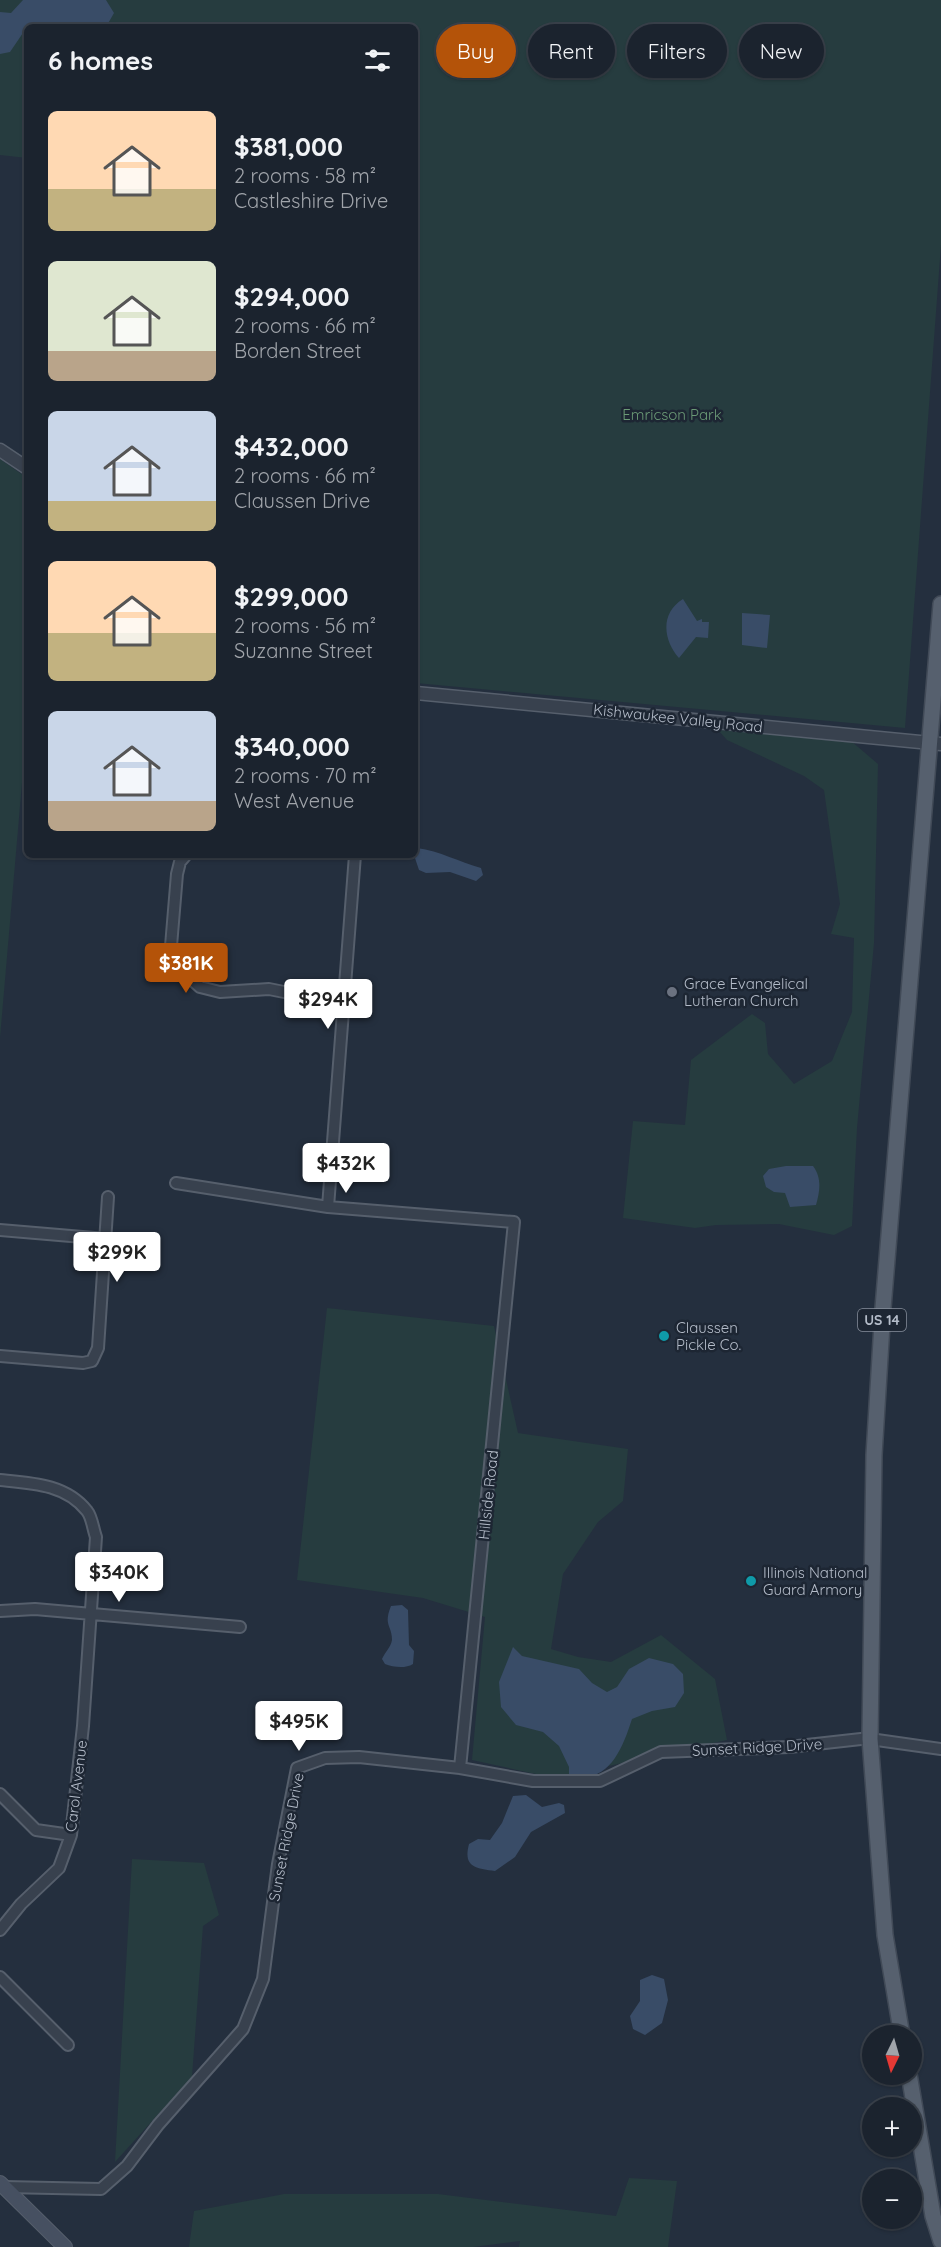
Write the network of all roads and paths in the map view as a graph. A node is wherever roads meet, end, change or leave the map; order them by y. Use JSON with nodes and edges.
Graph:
{"nodes":[{"id":1,"x":0,"y":450,"type":"edge"},
{"id":2,"x":24,"y":466,"type":"edge"},
{"id":3,"x":941,"y":604,"type":"edge"},
{"id":4,"x":418,"y":693,"type":"edge"},
{"id":5,"x":935,"y":743,"type":"edge"},
{"id":6,"x":183,"y":858,"type":"edge"},
{"id":7,"x":355,"y":858,"type":"edge"},
{"id":8,"x":344,"y":1008,"type":"junction"},
{"id":9,"x":176,"y":1184,"type":"dead end"},
{"id":10,"x":108,"y":1197,"type":"dead end"},
{"id":11,"x":328,"y":1207,"type":"junction"},
{"id":12,"x":0,"y":1230,"type":"edge"},
{"id":13,"x":106,"y":1239,"type":"junction"},
{"id":14,"x":0,"y":1356,"type":"edge"},
{"id":15,"x":0,"y":1480,"type":"edge"},
{"id":16,"x":0,"y":1611,"type":"edge"},
{"id":17,"x":90,"y":1615,"type":"junction"},
{"id":18,"x":240,"y":1627,"type":"dead end"},
{"id":19,"x":870,"y":1738,"type":"junction"},
{"id":20,"x":941,"y":1749,"type":"edge"},
{"id":21,"x":460,"y":1768,"type":"junction"},
{"id":22,"x":0,"y":1794,"type":"edge"},
{"id":23,"x":70,"y":1835,"type":"junction"},
{"id":24,"x":0,"y":1930,"type":"edge"},
{"id":25,"x":0,"y":1977,"type":"edge"},
{"id":26,"x":900,"y":2025,"type":"edge"},
{"id":27,"x":68,"y":2045,"type":"dead end"},
{"id":28,"x":911,"y":2085,"type":"edge"},
{"id":29,"x":2,"y":2185,"type":"edge"},
{"id":30,"x":941,"y":2241,"type":"edge"},
{"id":31,"x":65,"y":2247,"type":"edge"}],
"edges":[{"from":1,"to":2,"type":"street"},
{"from":3,"to":5,"type":"main road","number":"US 14"},
{"from":4,"to":5,"type":"street","name":"Kishwaukee Valley Road"},
{"from":5,"to":19,"type":"main road","number":"US 14"},
{"from":6,"to":8,"type":"street"},
{"from":7,"to":8,"type":"street"},
{"from":8,"to":11,"type":"street"},
{"from":9,"to":11,"type":"street"},
{"from":10,"to":13,"type":"street"},
{"from":11,"to":21,"type":"street","name":"Hillside Road"},
{"from":12,"to":13,"type":"street"},
{"from":13,"to":14,"type":"street"},
{"from":15,"to":17,"type":"street","name":"Carol Avenue"},
{"from":16,"to":17,"type":"street"},
{"from":17,"to":18,"type":"street"},
{"from":17,"to":23,"type":"street","name":"Carol Avenue"},
{"from":19,"to":20,"type":"street","name":"Sunset Ridge Drive"},
{"from":19,"to":21,"type":"street","name":"Sunset Ridge Drive"},
{"from":19,"to":26,"type":"main road","number":"US 14"},
{"from":21,"to":29,"type":"street","name":"Sunset Ridge Drive"},
{"from":22,"to":23,"type":"street"},
{"from":23,"to":24,"type":"street","name":"Carol Avenue"},
{"from":25,"to":27,"type":"street"},
{"from":28,"to":30,"type":"main road"},
{"from":29,"to":31,"type":"main road"}]}
